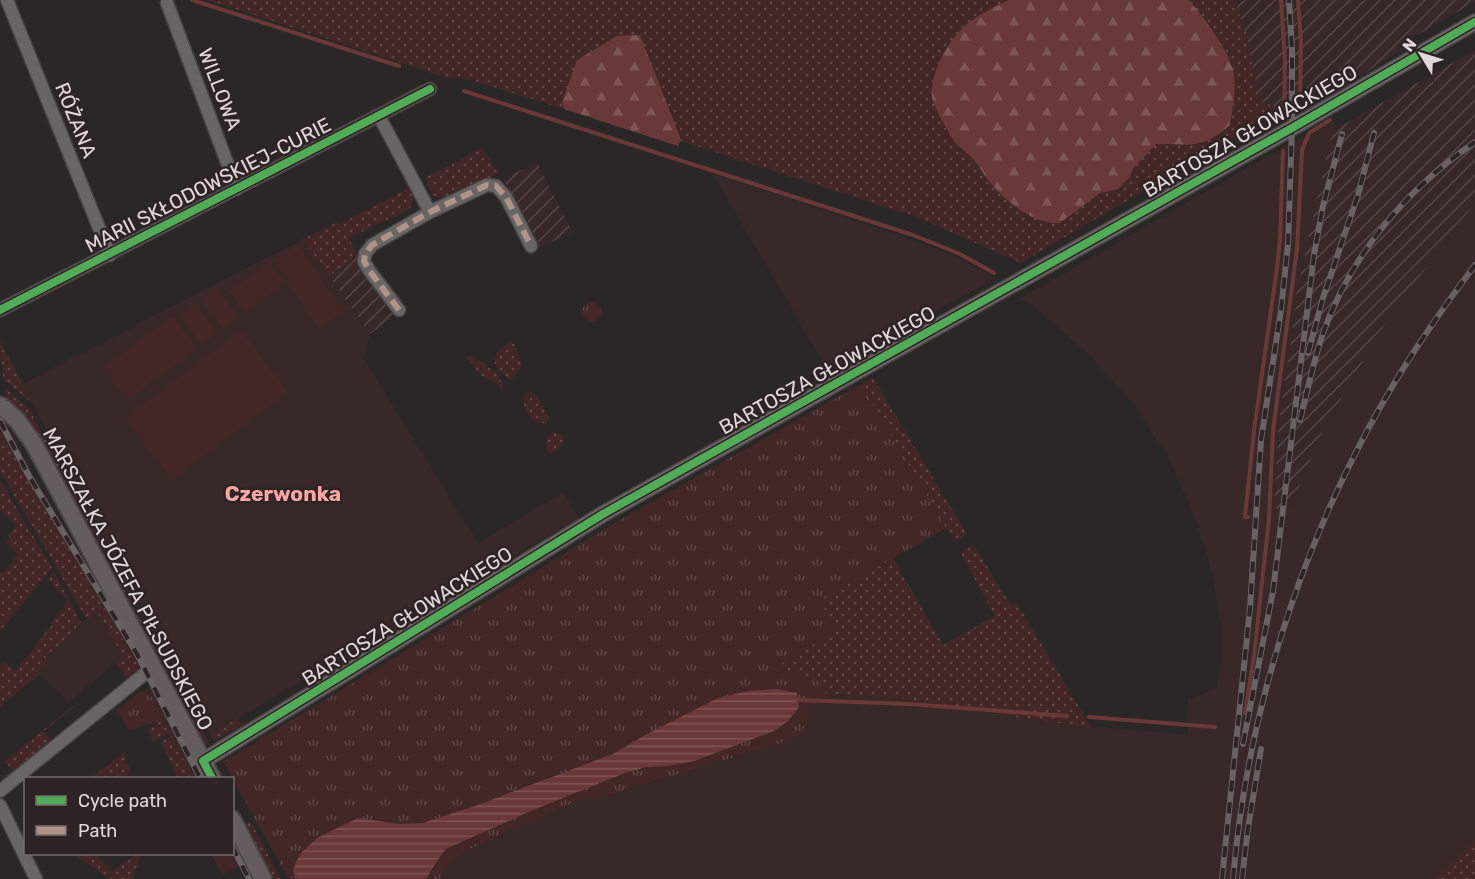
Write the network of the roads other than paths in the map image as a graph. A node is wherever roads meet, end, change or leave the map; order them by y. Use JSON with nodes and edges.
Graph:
{"nodes":[{"id":1,"x":7,"y":0,"type":"edge"},
{"id":2,"x":167,"y":3,"type":"dead end"},
{"id":3,"x":1475,"y":22,"type":"edge"},
{"id":4,"x":430,"y":89,"type":"dead end"},
{"id":5,"x":379,"y":116,"type":"junction"},
{"id":6,"x":237,"y":189,"type":"junction"},
{"id":7,"x":430,"y":212,"type":"junction"},
{"id":8,"x":531,"y":246,"type":"dead end"},
{"id":9,"x":110,"y":255,"type":"junction"},
{"id":10,"x":0,"y":310,"type":"edge"},
{"id":11,"x":399,"y":310,"type":"dead end"},
{"id":12,"x":0,"y":405,"type":"edge"},
{"id":13,"x":153,"y":667,"type":"junction"},
{"id":14,"x":203,"y":761,"type":"junction"},
{"id":15,"x":211,"y":777,"type":"edge"},
{"id":16,"x":0,"y":791,"type":"edge"},
{"id":17,"x":0,"y":805,"type":"edge"},
{"id":18,"x":234,"y":823,"type":"edge"},
{"id":19,"x":24,"y":854,"type":"edge"},
{"id":20,"x":24,"y":855,"type":"edge"},
{"id":21,"x":36,"y":879,"type":"edge"},
{"id":22,"x":263,"y":879,"type":"edge"}],
"edges":[{"from":1,"to":9,"type":"street","name":"RÓŻANA"},
{"from":2,"to":6,"type":"street","name":"WILLOWA"},
{"from":3,"to":14,"type":"street","name":"BARTOSZA GŁOWACKIEGO"},
{"from":4,"to":5,"type":"street","name":"MARII SKŁODOWSKIEJ-CURIE"},
{"from":5,"to":6,"type":"street","name":"MARII SKŁODOWSKIEJ-CURIE"},
{"from":5,"to":7,"type":"street"},
{"from":6,"to":9,"type":"street","name":"MARII SKŁODOWSKIEJ-CURIE"},
{"from":7,"to":8,"type":"street"},
{"from":7,"to":11,"type":"street"},
{"from":9,"to":10,"type":"street","name":"MARII SKŁODOWSKIEJ-CURIE"},
{"from":12,"to":13,"type":"main road","name":"MARSZAŁKA JÓZEFA PIŁSUDSKIEGO"},
{"from":13,"to":14,"type":"main road","name":"MARSZAŁKA JÓZEFA PIŁSUDSKIEGO"},
{"from":13,"to":16,"type":"street"},
{"from":14,"to":15,"type":"main road","name":"MARSZAŁKA JÓZEFA PIŁSUDSKIEGO"},
{"from":17,"to":19,"type":"street"},
{"from":18,"to":22,"type":"main road"},
{"from":20,"to":21,"type":"street"}]}
